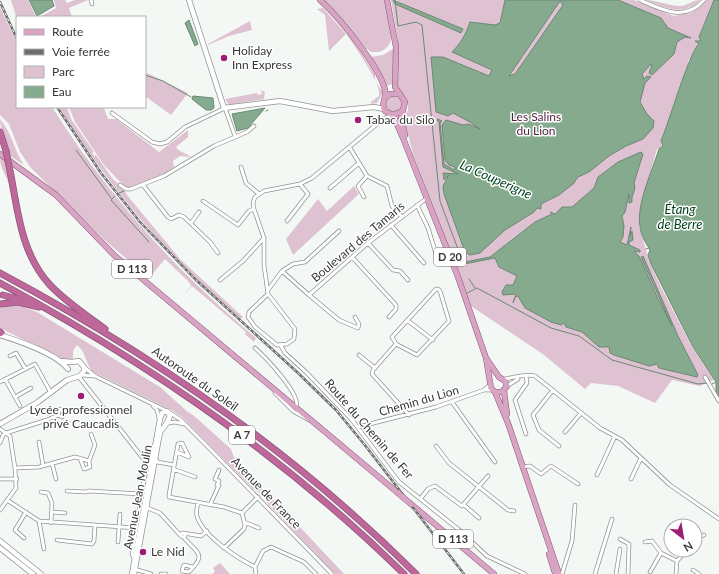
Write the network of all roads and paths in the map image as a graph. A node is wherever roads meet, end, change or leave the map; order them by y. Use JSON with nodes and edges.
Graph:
{"nodes":[{"id":1,"x":91,"y":0,"type":"edge"},
{"id":2,"x":189,"y":0,"type":"edge"},
{"id":3,"x":315,"y":0,"type":"edge"},
{"id":4,"x":320,"y":0,"type":"edge"},
{"id":5,"x":388,"y":0,"type":"edge"},
{"id":6,"x":640,"y":0,"type":"edge"},
{"id":7,"x":704,"y":0,"type":"edge"},
{"id":8,"x":92,"y":4,"type":"dead end"},
{"id":9,"x":342,"y":24,"type":"junction"},
{"id":10,"x":399,"y":94,"type":"junction"},
{"id":11,"x":384,"y":99,"type":"junction"},
{"id":12,"x":374,"y":107,"type":"junction"},
{"id":13,"x":225,"y":108,"type":"junction"},
{"id":14,"x":384,"y":110,"type":"junction"},
{"id":15,"x":402,"y":111,"type":"junction"},
{"id":16,"x":112,"y":113,"type":"dead end"},
{"id":17,"x":392,"y":115,"type":"junction"},
{"id":18,"x":383,"y":119,"type":"junction"},
{"id":19,"x":254,"y":126,"type":"dead end"},
{"id":20,"x":0,"y":132,"type":"edge"},
{"id":21,"x":235,"y":136,"type":"junction"},
{"id":22,"x":350,"y":148,"type":"junction"},
{"id":23,"x":0,"y":154,"type":"edge"},
{"id":24,"x":411,"y":157,"type":"junction"},
{"id":25,"x":359,"y":163,"type":"junction"},
{"id":26,"x":241,"y":167,"type":"dead end"},
{"id":27,"x":367,"y":176,"type":"junction"},
{"id":28,"x":300,"y":184,"type":"junction"},
{"id":29,"x":120,"y":185,"type":"dead end"},
{"id":30,"x":143,"y":185,"type":"junction"},
{"id":31,"x":330,"y":188,"type":"dead end"},
{"id":32,"x":259,"y":194,"type":"junction"},
{"id":33,"x":364,"y":197,"type":"dead end"},
{"id":34,"x":427,"y":198,"type":"junction"},
{"id":35,"x":203,"y":202,"type":"dead end"},
{"id":36,"x":417,"y":205,"type":"junction"},
{"id":37,"x":254,"y":209,"type":"junction"},
{"id":38,"x":198,"y":212,"type":"dead end"},
{"id":39,"x":402,"y":216,"type":"junction"},
{"id":40,"x":287,"y":221,"type":"dead end"},
{"id":41,"x":191,"y":222,"type":"junction"},
{"id":42,"x":391,"y":225,"type":"junction"},
{"id":43,"x":339,"y":231,"type":"dead end"},
{"id":44,"x":264,"y":238,"type":"junction"},
{"id":45,"x":368,"y":243,"type":"junction"},
{"id":46,"x":218,"y":253,"type":"dead end"},
{"id":47,"x":352,"y":257,"type":"junction"},
{"id":48,"x":437,"y":257,"type":"dead end"},
{"id":49,"x":424,"y":263,"type":"dead end"},
{"id":50,"x":282,"y":271,"type":"junction"},
{"id":51,"x":0,"y":273,"type":"edge"},
{"id":52,"x":220,"y":280,"type":"dead end"},
{"id":53,"x":408,"y":280,"type":"dead end"},
{"id":54,"x":0,"y":283,"type":"edge"},
{"id":55,"x":268,"y":292,"type":"junction"},
{"id":56,"x":3,"y":295,"type":"dead end"},
{"id":57,"x":309,"y":295,"type":"junction"},
{"id":58,"x":0,"y":304,"type":"edge"},
{"id":59,"x":39,"y":307,"type":"junction"},
{"id":60,"x":63,"y":317,"type":"junction"},
{"id":61,"x":355,"y":317,"type":"dead end"},
{"id":62,"x":389,"y":317,"type":"dead end"},
{"id":63,"x":407,"y":320,"type":"junction"},
{"id":64,"x":0,"y":333,"type":"edge"},
{"id":65,"x":433,"y":340,"type":"junction"},
{"id":66,"x":396,"y":344,"type":"junction"},
{"id":67,"x":281,"y":346,"type":"junction"},
{"id":68,"x":131,"y":348,"type":"junction"},
{"id":69,"x":255,"y":348,"type":"dead end"},
{"id":70,"x":359,"y":355,"type":"dead end"},
{"id":71,"x":10,"y":356,"type":"dead end"},
{"id":72,"x":486,"y":358,"type":"junction"},
{"id":73,"x":60,"y":361,"type":"junction"},
{"id":74,"x":72,"y":362,"type":"junction"},
{"id":75,"x":84,"y":367,"type":"junction"},
{"id":76,"x":25,"y":368,"type":"junction"},
{"id":77,"x":375,"y":368,"type":"junction"},
{"id":78,"x":69,"y":370,"type":"junction"},
{"id":79,"x":79,"y":376,"type":"junction"},
{"id":80,"x":95,"y":376,"type":"junction"},
{"id":81,"x":526,"y":376,"type":"junction"},
{"id":82,"x":705,"y":377,"type":"dead end"},
{"id":83,"x":501,"y":378,"type":"junction"},
{"id":84,"x":520,"y":378,"type":"junction"},
{"id":85,"x":5,"y":380,"type":"junction"},
{"id":86,"x":67,"y":380,"type":"junction"},
{"id":87,"x":0,"y":382,"type":"edge"},
{"id":88,"x":266,"y":382,"type":"junction"},
{"id":89,"x":491,"y":383,"type":"junction"},
{"id":90,"x":31,"y":388,"type":"dead end"},
{"id":91,"x":505,"y":388,"type":"junction"},
{"id":92,"x":484,"y":390,"type":"junction"},
{"id":93,"x":552,"y":390,"type":"junction"},
{"id":94,"x":494,"y":391,"type":"junction"},
{"id":95,"x":51,"y":392,"type":"junction"},
{"id":96,"x":15,"y":397,"type":"junction"},
{"id":97,"x":719,"y":401,"type":"edge"},
{"id":98,"x":452,"y":402,"type":"junction"},
{"id":99,"x":151,"y":403,"type":"junction"},
{"id":100,"x":20,"y":406,"type":"dead end"},
{"id":101,"x":296,"y":407,"type":"junction"},
{"id":102,"x":168,"y":411,"type":"junction"},
{"id":103,"x":581,"y":413,"type":"junction"},
{"id":104,"x":58,"y":415,"type":"dead end"},
{"id":105,"x":409,"y":415,"type":"junction"},
{"id":106,"x":160,"y":420,"type":"junction"},
{"id":107,"x":312,"y":421,"type":"junction"},
{"id":108,"x":0,"y":422,"type":"edge"},
{"id":109,"x":508,"y":423,"type":"junction"},
{"id":110,"x":166,"y":424,"type":"junction"},
{"id":111,"x":186,"y":425,"type":"junction"},
{"id":112,"x":358,"y":428,"type":"junction"},
{"id":113,"x":0,"y":429,"type":"edge"},
{"id":114,"x":565,"y":432,"type":"dead end"},
{"id":115,"x":6,"y":433,"type":"junction"},
{"id":116,"x":91,"y":434,"type":"dead end"},
{"id":117,"x":526,"y":434,"type":"dead end"},
{"id":118,"x":614,"y":436,"type":"junction"},
{"id":119,"x":39,"y":442,"type":"dead end"},
{"id":120,"x":0,"y":443,"type":"edge"},
{"id":121,"x":436,"y":446,"type":"dead end"},
{"id":122,"x":559,"y":446,"type":"dead end"},
{"id":123,"x":177,"y":452,"type":"junction"},
{"id":124,"x":156,"y":454,"type":"junction"},
{"id":125,"x":80,"y":458,"type":"junction"},
{"id":126,"x":641,"y":458,"type":"junction"},
{"id":127,"x":89,"y":461,"type":"junction"},
{"id":128,"x":151,"y":462,"type":"junction"},
{"id":129,"x":495,"y":462,"type":"dead end"},
{"id":130,"x":52,"y":463,"type":"junction"},
{"id":131,"x":43,"y":465,"type":"junction"},
{"id":132,"x":174,"y":467,"type":"junction"},
{"id":133,"x":522,"y":467,"type":"junction"},
{"id":134,"x":15,"y":468,"type":"junction"},
{"id":135,"x":219,"y":470,"type":"dead end"},
{"id":136,"x":597,"y":475,"type":"dead end"},
{"id":137,"x":195,"y":476,"type":"dead end"},
{"id":138,"x":488,"y":476,"type":"dead end"},
{"id":139,"x":0,"y":479,"type":"edge"},
{"id":140,"x":17,"y":479,"type":"junction"},
{"id":141,"x":56,"y":479,"type":"dead end"},
{"id":142,"x":631,"y":479,"type":"dead end"},
{"id":143,"x":578,"y":484,"type":"dead end"},
{"id":144,"x":480,"y":486,"type":"junction"},
{"id":145,"x":41,"y":492,"type":"dead end"},
{"id":146,"x":67,"y":492,"type":"dead end"},
{"id":147,"x":141,"y":494,"type":"junction"},
{"id":148,"x":258,"y":498,"type":"junction"},
{"id":149,"x":421,"y":498,"type":"junction"},
{"id":150,"x":7,"y":500,"type":"junction"},
{"id":151,"x":198,"y":503,"type":"junction"},
{"id":152,"x":210,"y":505,"type":"junction"},
{"id":153,"x":464,"y":505,"type":"junction"},
{"id":154,"x":575,"y":505,"type":"dead end"},
{"id":155,"x":145,"y":506,"type":"junction"},
{"id":156,"x":0,"y":510,"type":"edge"},
{"id":157,"x":514,"y":511,"type":"dead end"},
{"id":158,"x":26,"y":512,"type":"junction"},
{"id":159,"x":52,"y":512,"type":"junction"},
{"id":160,"x":65,"y":513,"type":"dead end"},
{"id":161,"x":242,"y":513,"type":"junction"},
{"id":162,"x":120,"y":514,"type":"dead end"},
{"id":163,"x":479,"y":518,"type":"dead end"},
{"id":164,"x":612,"y":519,"type":"dead end"},
{"id":165,"x":719,"y":519,"type":"edge"},
{"id":166,"x":39,"y":521,"type":"junction"},
{"id":167,"x":244,"y":522,"type":"junction"},
{"id":168,"x":51,"y":523,"type":"junction"},
{"id":169,"x":95,"y":525,"type":"junction"},
{"id":170,"x":120,"y":527,"type":"junction"},
{"id":171,"x":136,"y":528,"type":"junction"},
{"id":172,"x":259,"y":528,"type":"dead end"},
{"id":173,"x":543,"y":529,"type":"junction"},
{"id":174,"x":208,"y":532,"type":"junction"},
{"id":175,"x":183,"y":535,"type":"junction"},
{"id":176,"x":24,"y":538,"type":"dead end"},
{"id":177,"x":620,"y":539,"type":"dead end"},
{"id":178,"x":57,"y":540,"type":"dead end"},
{"id":179,"x":0,"y":541,"type":"edge"},
{"id":180,"x":118,"y":542,"type":"dead end"},
{"id":181,"x":645,"y":542,"type":"dead end"},
{"id":182,"x":0,"y":548,"type":"edge"},
{"id":183,"x":224,"y":548,"type":"junction"},
{"id":184,"x":44,"y":549,"type":"dead end"},
{"id":185,"x":620,"y":549,"type":"dead end"},
{"id":186,"x":660,"y":554,"type":"junction"},
{"id":187,"x":134,"y":558,"type":"junction"},
{"id":188,"x":680,"y":558,"type":"edge"},
{"id":189,"x":677,"y":561,"type":"junction"},
{"id":190,"x":555,"y":564,"type":"junction"},
{"id":191,"x":193,"y":567,"type":"dead end"},
{"id":192,"x":254,"y":567,"type":"junction"},
{"id":193,"x":564,"y":567,"type":"junction"},
{"id":194,"x":328,"y":570,"type":"junction"},
{"id":195,"x":693,"y":570,"type":"dead end"},
{"id":196,"x":133,"y":571,"type":"edge"},
{"id":197,"x":28,"y":572,"type":"edge"},
{"id":198,"x":650,"y":572,"type":"dead end"},
{"id":199,"x":33,"y":574,"type":"edge"},
{"id":200,"x":41,"y":574,"type":"edge"},
{"id":201,"x":152,"y":574,"type":"edge"},
{"id":202,"x":160,"y":574,"type":"edge"},
{"id":203,"x":166,"y":574,"type":"edge"},
{"id":204,"x":256,"y":574,"type":"edge"},
{"id":205,"x":316,"y":574,"type":"edge"},
{"id":206,"x":324,"y":574,"type":"edge"},
{"id":207,"x":332,"y":574,"type":"edge"},
{"id":208,"x":404,"y":574,"type":"edge"},
{"id":209,"x":416,"y":574,"type":"edge"},
{"id":210,"x":494,"y":574,"type":"edge"},
{"id":211,"x":525,"y":574,"type":"edge"},
{"id":212,"x":556,"y":574,"type":"edge"},
{"id":213,"x":560,"y":574,"type":"edge"},
{"id":214,"x":595,"y":574,"type":"edge"},
{"id":215,"x":616,"y":574,"type":"edge"},
{"id":216,"x":628,"y":574,"type":"edge"},
{"id":217,"x":676,"y":574,"type":"edge"},
{"id":218,"x":699,"y":574,"type":"edge"}],
"edges":[{"from":1,"to":8,"type":"street"},
{"from":2,"to":13,"type":"street"},
{"from":3,"to":9,"type":"main road"},
{"from":4,"to":9,"type":"main road"},
{"from":5,"to":10,"type":"main road"},
{"from":6,"to":7,"type":"street"},
{"from":9,"to":11,"type":"main road"},
{"from":10,"to":11,"type":"main road"},
{"from":10,"to":15,"type":"main road"},
{"from":11,"to":12,"type":"street"},
{"from":11,"to":14,"type":"main road"},
{"from":12,"to":13,"type":"street"},
{"from":12,"to":14,"type":"street"},
{"from":13,"to":16,"type":"street"},
{"from":13,"to":21,"type":"street"},
{"from":14,"to":17,"type":"main road"},
{"from":14,"to":18,"type":"street"},
{"from":15,"to":17,"type":"main road"},
{"from":15,"to":24,"type":"main road","number":"D 20"},
{"from":17,"to":18,"type":"street"},
{"from":17,"to":24,"type":"main road","number":"D 20"},
{"from":18,"to":22,"type":"street"},
{"from":19,"to":21,"type":"street"},
{"from":20,"to":68,"type":"highway","bridge":true},
{"from":21,"to":30,"type":"street"},
{"from":22,"to":25,"type":"street"},
{"from":22,"to":28,"type":"street"},
{"from":23,"to":88,"type":"main road","number":"D 113"},
{"from":24,"to":34,"type":"main road","number":"D 20"},
{"from":25,"to":27,"type":"street"},
{"from":25,"to":31,"type":"street"},
{"from":26,"to":32,"type":"street"},
{"from":27,"to":33,"type":"street"},
{"from":27,"to":39,"type":"street"},
{"from":28,"to":32,"type":"street"},
{"from":28,"to":40,"type":"street"},
{"from":29,"to":30,"type":"street"},
{"from":30,"to":41,"type":"street"},
{"from":32,"to":37,"type":"street"},
{"from":34,"to":36,"type":"street","name":"Boulevard des Tamaris"},
{"from":34,"to":72,"type":"main road","number":"D 20"},
{"from":35,"to":37,"type":"street"},
{"from":36,"to":39,"type":"street","name":"Boulevard des Tamaris"},
{"from":36,"to":48,"type":"street"},
{"from":37,"to":44,"type":"street"},
{"from":38,"to":41,"type":"street"},
{"from":39,"to":42,"type":"street","name":"Boulevard des Tamaris"},
{"from":41,"to":46,"type":"street"},
{"from":42,"to":45,"type":"street","name":"Boulevard des Tamaris"},
{"from":42,"to":49,"type":"street"},
{"from":43,"to":50,"type":"street"},
{"from":44,"to":52,"type":"street"},
{"from":44,"to":55,"type":"street"},
{"from":45,"to":47,"type":"street","name":"Boulevard des Tamaris"},
{"from":45,"to":53,"type":"street"},
{"from":47,"to":57,"type":"street","name":"Boulevard des Tamaris"},
{"from":47,"to":62,"type":"street"},
{"from":50,"to":55,"type":"street"},
{"from":50,"to":57,"type":"street","name":"Boulevard des Tamaris"},
{"from":51,"to":68,"type":"highway","name":"Autoroute du Soleil","number":"A 7"},
{"from":54,"to":60,"type":"highway","name":"Autoroute du Soleil","number":"A 7"},
{"from":55,"to":67,"type":"street"},
{"from":55,"to":67,"type":"street","name":"Route du Chemin de Fer"},
{"from":56,"to":59,"type":"highway"},
{"from":57,"to":61,"type":"street"},
{"from":58,"to":59,"type":"highway"},
{"from":59,"to":60,"type":"highway"},
{"from":60,"to":208,"type":"highway","name":"Autoroute du Soleil","number":"A 7"},
{"from":63,"to":65,"type":"street"},
{"from":63,"to":65,"type":"street"},
{"from":63,"to":66,"type":"street"},
{"from":64,"to":73,"type":"street"},
{"from":65,"to":66,"type":"street"},
{"from":66,"to":77,"type":"street"},
{"from":67,"to":112,"type":"street","name":"Route du Chemin de Fer"},
{"from":68,"to":209,"type":"highway","name":"Autoroute du Soleil","number":"A 7"},
{"from":69,"to":101,"type":"street"},
{"from":70,"to":77,"type":"street"},
{"from":71,"to":76,"type":"street"},
{"from":72,"to":83,"type":"main road","number":"D 20"},
{"from":72,"to":89,"type":"main road","number":"D 20"},
{"from":73,"to":74,"type":"street"},
{"from":73,"to":78,"type":"street"},
{"from":74,"to":75,"type":"street"},
{"from":74,"to":78,"type":"street"},
{"from":75,"to":79,"type":"street"},
{"from":75,"to":80,"type":"street"},
{"from":76,"to":85,"type":"street"},
{"from":76,"to":95,"type":"street"},
{"from":77,"to":105,"type":"street"},
{"from":78,"to":79,"type":"street"},
{"from":78,"to":86,"type":"street"},
{"from":79,"to":80,"type":"street"},
{"from":79,"to":86,"type":"street"},
{"from":79,"to":128,"type":"street"},
{"from":80,"to":99,"type":"street","name":"Avenue de France"},
{"from":81,"to":84,"type":"street"},
{"from":81,"to":93,"type":"street"},
{"from":81,"to":117,"type":"street"},
{"from":82,"to":97,"type":"street"},
{"from":83,"to":84,"type":"street"},
{"from":83,"to":89,"type":"main road"},
{"from":83,"to":91,"type":"main road"},
{"from":84,"to":91,"type":"street"},
{"from":85,"to":87,"type":"street"},
{"from":85,"to":96,"type":"street"},
{"from":86,"to":95,"type":"street"},
{"from":88,"to":101,"type":"main road","number":"D 113"},
{"from":88,"to":107,"type":"street"},
{"from":89,"to":92,"type":"street","name":"Chemin du Lion"},
{"from":89,"to":94,"type":"main road"},
{"from":90,"to":96,"type":"street"},
{"from":91,"to":94,"type":"main road"},
{"from":91,"to":109,"type":"main road"},
{"from":92,"to":94,"type":"street","name":"Chemin du Lion"},
{"from":92,"to":98,"type":"street","name":"Chemin du Lion"},
{"from":93,"to":103,"type":"street"},
{"from":93,"to":122,"type":"street"},
{"from":94,"to":109,"type":"main road"},
{"from":95,"to":108,"type":"street"},
{"from":96,"to":100,"type":"street"},
{"from":98,"to":105,"type":"street","name":"Chemin du Lion"},
{"from":98,"to":129,"type":"street"},
{"from":99,"to":102,"type":"street","name":"Avenue de France"},
{"from":99,"to":106,"type":"street"},
{"from":101,"to":107,"type":"main road","number":"D 113"},
{"from":102,"to":106,"type":"street"},
{"from":102,"to":110,"type":"street","name":"Avenue Jean Moulin"},
{"from":102,"to":111,"type":"street","name":"Avenue de France"},
{"from":103,"to":114,"type":"street"},
{"from":103,"to":118,"type":"street"},
{"from":104,"to":115,"type":"street"},
{"from":105,"to":112,"type":"street","name":"Chemin du Lion"},
{"from":106,"to":110,"type":"street"},
{"from":106,"to":128,"type":"street","name":"Avenue Jean Moulin"},
{"from":107,"to":210,"type":"main road","number":"D 113","bridge":true},
{"from":109,"to":133,"type":"main road"},
{"from":110,"to":111,"type":"street"},
{"from":110,"to":124,"type":"street","name":"Avenue Jean Moulin"},
{"from":111,"to":148,"type":"street","name":"Avenue de France"},
{"from":112,"to":149,"type":"street","name":"Route du Chemin de Fer"},
{"from":113,"to":115,"type":"street"},
{"from":115,"to":120,"type":"street"},
{"from":115,"to":134,"type":"street"},
{"from":116,"to":127,"type":"street"},
{"from":118,"to":126,"type":"street"},
{"from":118,"to":136,"type":"street"},
{"from":119,"to":131,"type":"street"},
{"from":121,"to":144,"type":"street"},
{"from":123,"to":123,"type":"street"},
{"from":123,"to":132,"type":"street"},
{"from":124,"to":132,"type":"street"},
{"from":124,"to":155,"type":"street","name":"Avenue Jean Moulin"},
{"from":125,"to":127,"type":"street"},
{"from":125,"to":127,"type":"street"},
{"from":125,"to":130,"type":"street"},
{"from":126,"to":142,"type":"street"},
{"from":126,"to":165,"type":"street"},
{"from":128,"to":147,"type":"street","name":"Avenue Jean Moulin"},
{"from":128,"to":155,"type":"street","name":"Avenue Jean Moulin"},
{"from":130,"to":131,"type":"street"},
{"from":130,"to":141,"type":"street"},
{"from":131,"to":134,"type":"street"},
{"from":132,"to":137,"type":"street"},
{"from":132,"to":151,"type":"street"},
{"from":133,"to":143,"type":"street"},
{"from":133,"to":173,"type":"main road"},
{"from":134,"to":140,"type":"street"},
{"from":135,"to":152,"type":"street"},
{"from":138,"to":144,"type":"street"},
{"from":139,"to":140,"type":"street"},
{"from":140,"to":150,"type":"street"},
{"from":144,"to":153,"type":"street"},
{"from":144,"to":157,"type":"street"},
{"from":145,"to":159,"type":"street"},
{"from":146,"to":147,"type":"street"},
{"from":147,"to":171,"type":"street","name":"Avenue Jean Moulin"},
{"from":148,"to":161,"type":"street"},
{"from":148,"to":194,"type":"street","name":"Avenue de France"},
{"from":149,"to":153,"type":"street"},
{"from":149,"to":211,"type":"street","name":"Route du Chemin de Fer"},
{"from":150,"to":156,"type":"street"},
{"from":150,"to":158,"type":"street"},
{"from":151,"to":152,"type":"street"},
{"from":151,"to":174,"type":"street"},
{"from":152,"to":161,"type":"street"},
{"from":153,"to":163,"type":"street"},
{"from":154,"to":193,"type":"street"},
{"from":155,"to":175,"type":"street"},
{"from":155,"to":187,"type":"street","name":"Avenue Jean Moulin"},
{"from":155,"to":196,"type":"street","name":"Avenue Jean Moulin"},
{"from":158,"to":166,"type":"street"},
{"from":158,"to":176,"type":"street"},
{"from":159,"to":160,"type":"street"},
{"from":159,"to":168,"type":"street"},
{"from":161,"to":167,"type":"street"},
{"from":162,"to":170,"type":"street"},
{"from":164,"to":214,"type":"street"},
{"from":166,"to":168,"type":"street"},
{"from":166,"to":184,"type":"street"},
{"from":167,"to":172,"type":"street"},
{"from":167,"to":183,"type":"street"},
{"from":168,"to":169,"type":"street"},
{"from":169,"to":170,"type":"street"},
{"from":169,"to":178,"type":"street"},
{"from":170,"to":171,"type":"street"},
{"from":170,"to":180,"type":"street"},
{"from":171,"to":187,"type":"street","name":"Avenue Jean Moulin"},
{"from":173,"to":190,"type":"main road"},
{"from":173,"to":212,"type":"main road"},
{"from":174,"to":175,"type":"street"},
{"from":174,"to":183,"type":"street"},
{"from":175,"to":191,"type":"street"},
{"from":177,"to":216,"type":"street"},
{"from":179,"to":200,"type":"street"},
{"from":181,"to":186,"type":"street"},
{"from":182,"to":197,"type":"street"},
{"from":183,"to":192,"type":"street"},
{"from":185,"to":215,"type":"street"},
{"from":186,"to":189,"type":"street"},
{"from":186,"to":198,"type":"street"},
{"from":187,"to":196,"type":"street","name":"Avenue Jean Moulin"},
{"from":188,"to":189,"type":"street"},
{"from":189,"to":217,"type":"street"},
{"from":190,"to":193,"type":"street"},
{"from":190,"to":213,"type":"main road"},
{"from":192,"to":204,"type":"street"},
{"from":192,"to":205,"type":"street"},
{"from":193,"to":213,"type":"street"},
{"from":194,"to":206,"type":"street"},
{"from":194,"to":207,"type":"street","name":"Avenue de France"},
{"from":195,"to":218,"type":"street"},
{"from":196,"to":201,"type":"street"},
{"from":197,"to":199,"type":"street"},
{"from":202,"to":203,"type":"street"}]}
